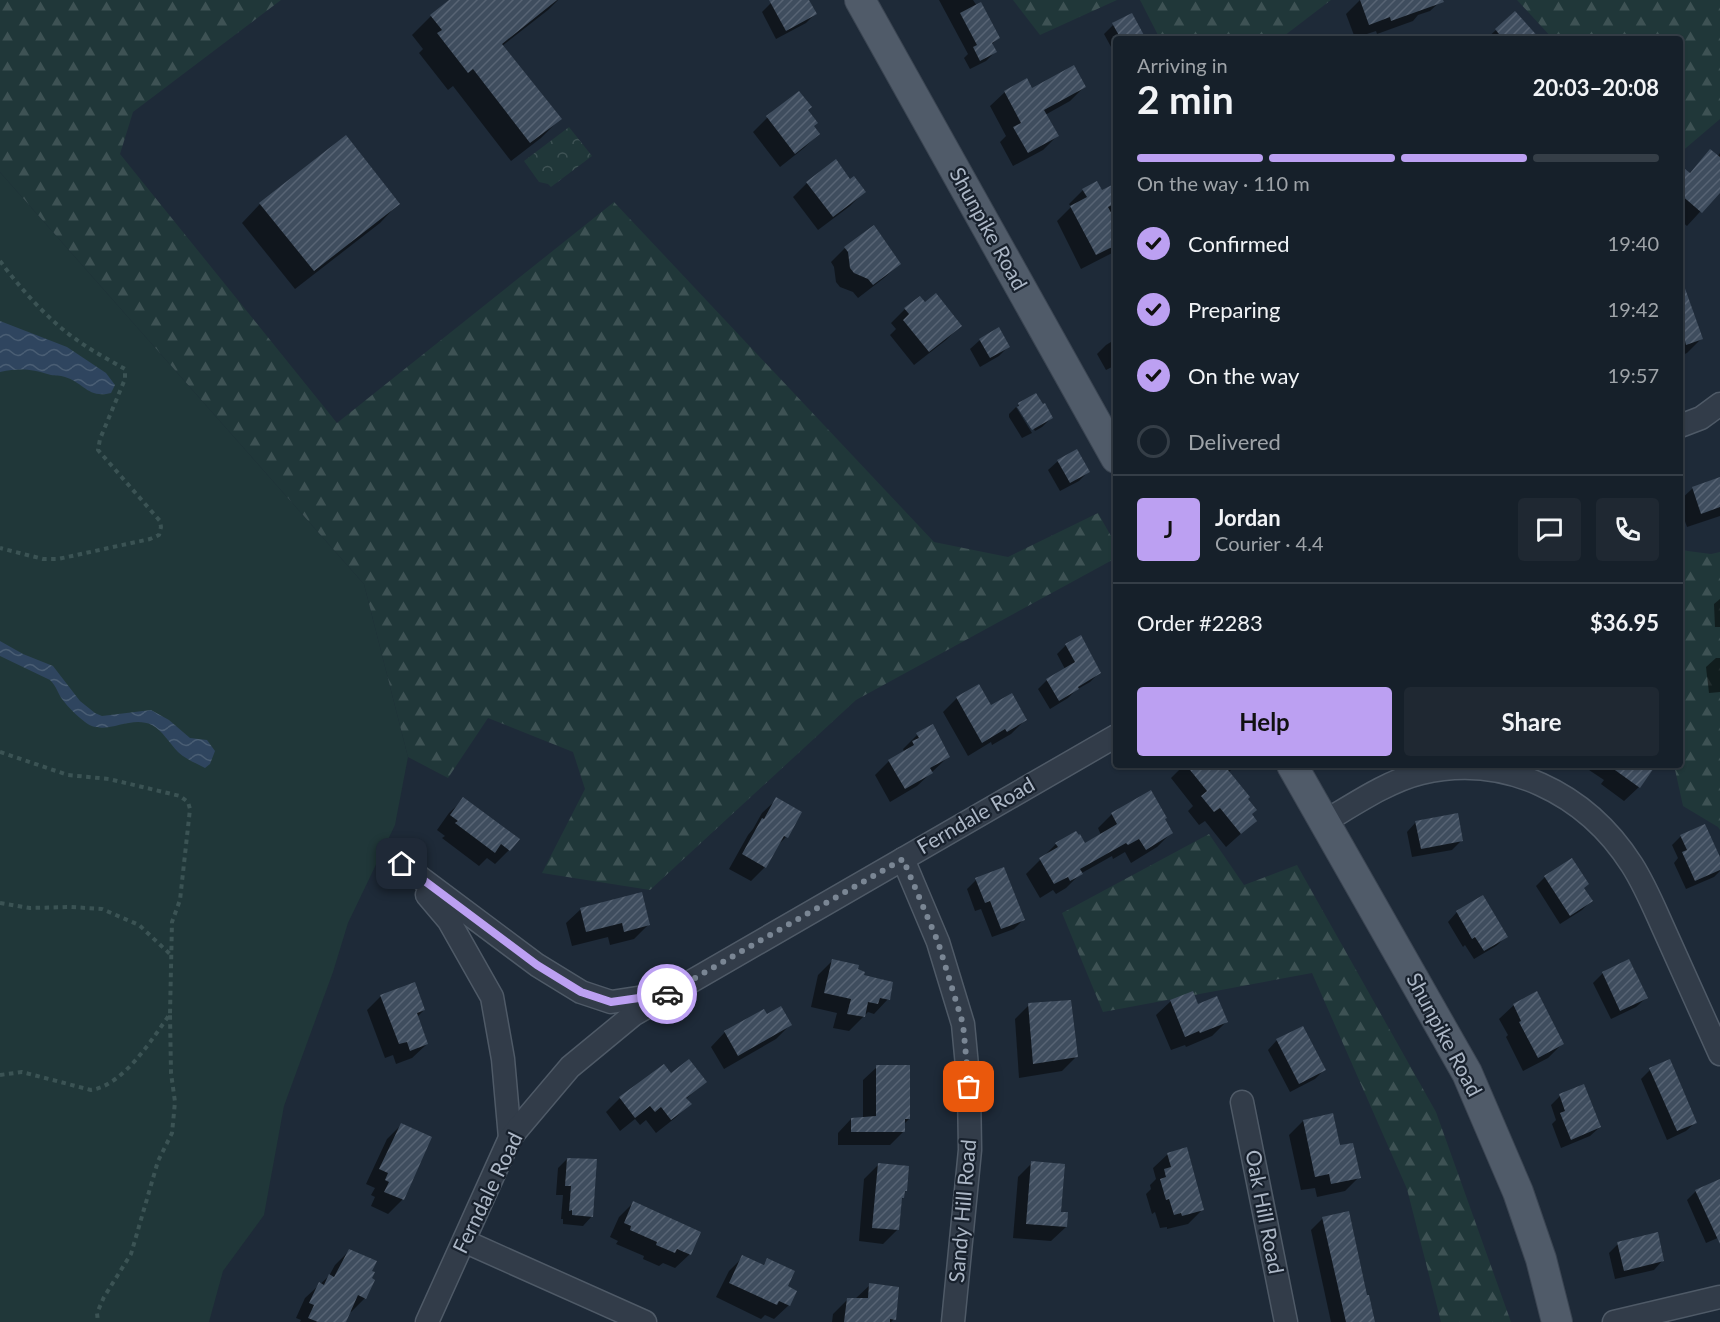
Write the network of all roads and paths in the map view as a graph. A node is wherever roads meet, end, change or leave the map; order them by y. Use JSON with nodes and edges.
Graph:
{"nodes":[{"id":1,"x":860,"y":0,"type":"edge"},
{"id":2,"x":0,"y":261,"type":"edge"},
{"id":3,"x":1720,"y":404,"type":"edge"},
{"id":4,"x":1683,"y":425,"type":"edge"},
{"id":5,"x":1113,"y":453,"type":"edge"},
{"id":6,"x":0,"y":548,"type":"edge"},
{"id":7,"x":1113,"y":738,"type":"edge"},
{"id":8,"x":0,"y":752,"type":"edge"},
{"id":9,"x":1294,"y":768,"type":"edge"},
{"id":10,"x":1324,"y":822,"type":"junction"},
{"id":11,"x":903,"y":859,"type":"junction"},
{"id":12,"x":0,"y":903,"type":"edge"},
{"id":13,"x":170,"y":954,"type":"junction"},
{"id":14,"x":669,"y":994,"type":"junction"},
{"id":15,"x":170,"y":1014,"type":"junction"},
{"id":16,"x":1720,"y":1054,"type":"edge"},
{"id":17,"x":0,"y":1075,"type":"edge"},
{"id":18,"x":1242,"y":1102,"type":"dead end"},
{"id":19,"x":510,"y":1138,"type":"junction"},
{"id":20,"x":464,"y":1241,"type":"junction"},
{"id":21,"x":1720,"y":1297,"type":"edge"},
{"id":22,"x":98,"y":1322,"type":"edge"},
{"id":23,"x":427,"y":1322,"type":"edge"},
{"id":24,"x":645,"y":1322,"type":"edge"},
{"id":25,"x":953,"y":1322,"type":"edge"},
{"id":26,"x":1286,"y":1322,"type":"edge"},
{"id":27,"x":1557,"y":1322,"type":"edge"},
{"id":28,"x":1614,"y":1322,"type":"edge"}],
"edges":[{"from":1,"to":5,"type":"main road","name":"Shunpike Road"},
{"from":2,"to":6,"type":"path"},
{"from":3,"to":4,"type":"street"},
{"from":7,"to":11,"type":"street","name":"Ferndale Road"},
{"from":8,"to":13,"type":"path"},
{"from":9,"to":10,"type":"main road","name":"Shunpike Road"},
{"from":10,"to":16,"type":"street"},
{"from":10,"to":27,"type":"main road","name":"Shunpike Road"},
{"from":11,"to":14,"type":"street","name":"Ferndale Road"},
{"from":11,"to":25,"type":"street","name":"Sandy Hill Road"},
{"from":12,"to":13,"type":"path"},
{"from":13,"to":15,"type":"path"},
{"from":14,"to":19,"type":"street","name":"Ferndale Road"},
{"from":14,"to":19,"type":"street"},
{"from":15,"to":17,"type":"path"},
{"from":15,"to":22,"type":"path"},
{"from":18,"to":26,"type":"street","name":"Oak Hill Road"},
{"from":19,"to":20,"type":"street","name":"Ferndale Road"},
{"from":20,"to":23,"type":"street","name":"Ferndale Road"},
{"from":20,"to":24,"type":"street"},
{"from":21,"to":28,"type":"street"}]}
